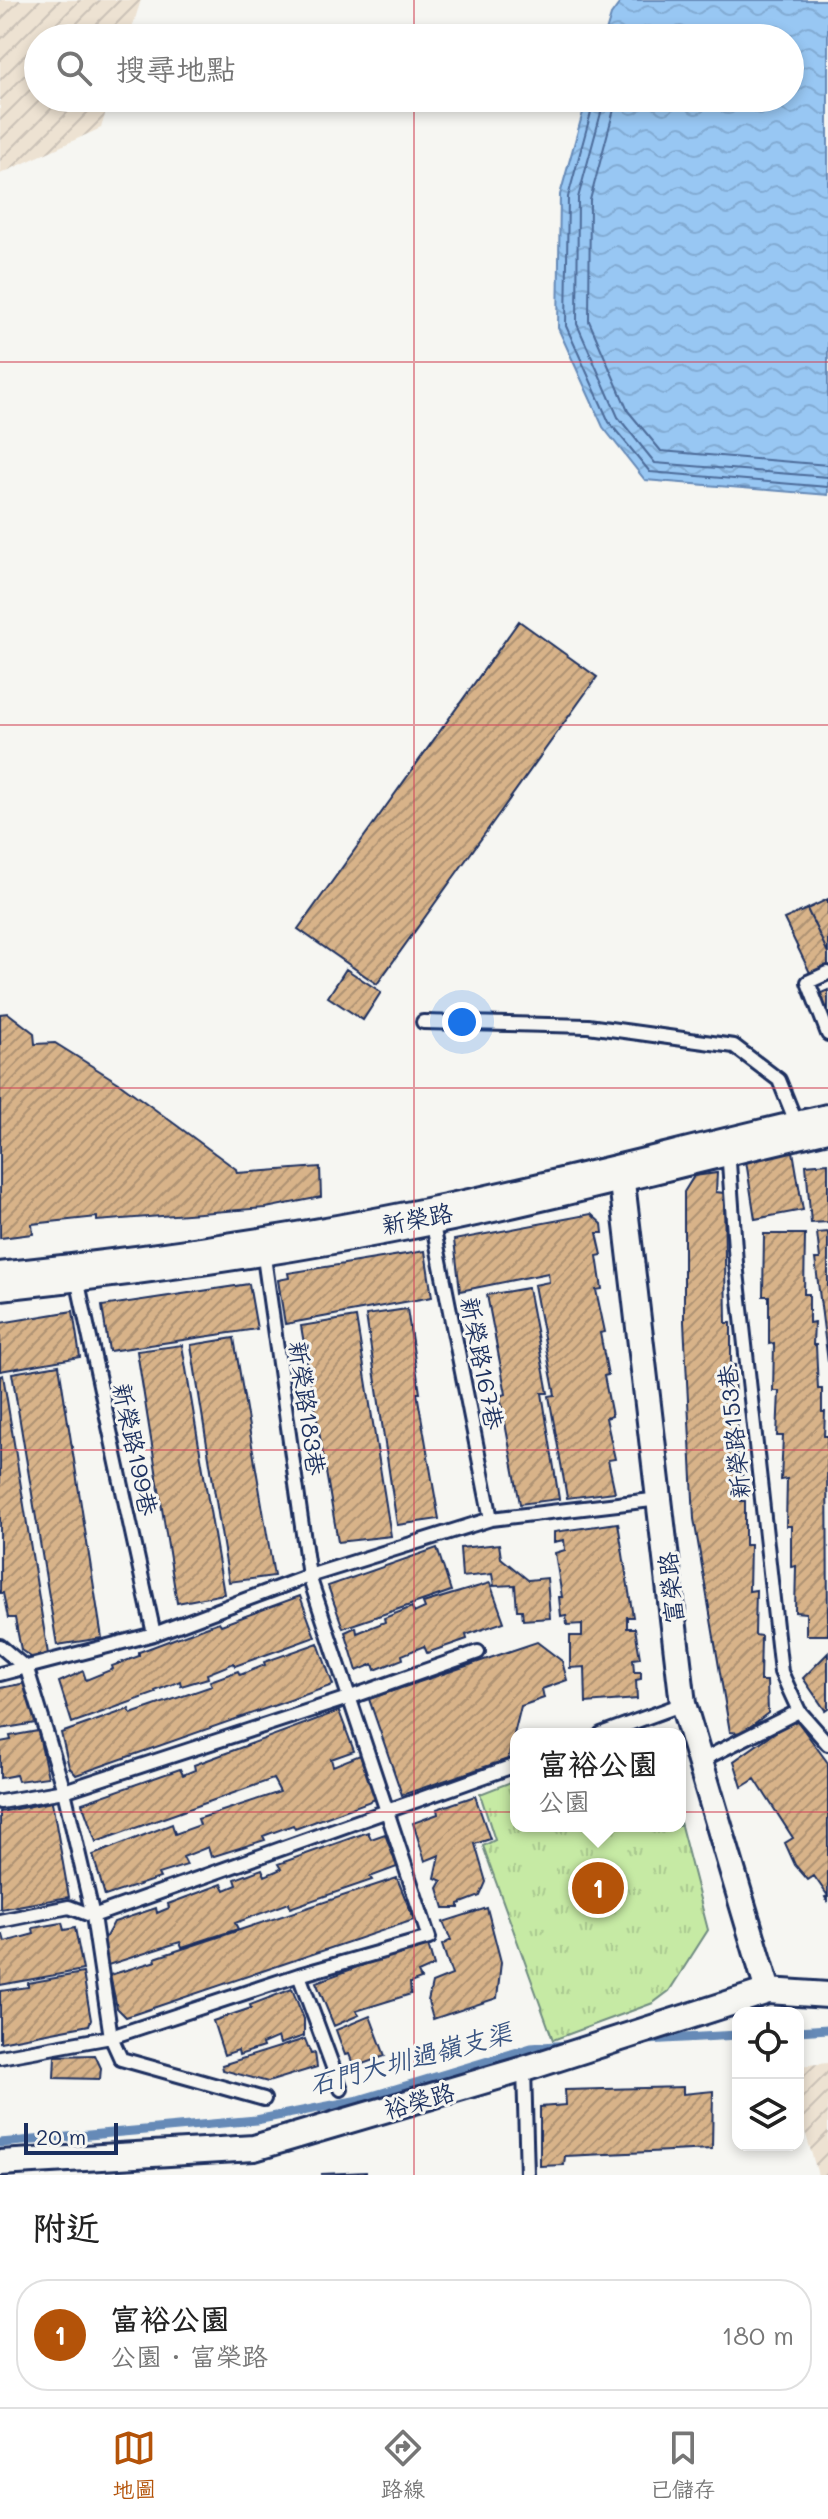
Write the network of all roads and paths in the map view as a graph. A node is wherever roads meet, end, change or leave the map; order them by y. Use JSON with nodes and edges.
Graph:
{"nodes":[{"id":1,"x":828,"y":973,"type":"edge"},
{"id":2,"x":423,"y":1022,"type":"dead end"},
{"id":3,"x":828,"y":1034,"type":"edge"},
{"id":4,"x":814,"y":1126,"type":"edge"},
{"id":5,"x":728,"y":1145,"type":"junction"},
{"id":6,"x":621,"y":1174,"type":"junction"},
{"id":7,"x":431,"y":1217,"type":"junction"},
{"id":8,"x":262,"y":1247,"type":"junction"},
{"id":9,"x":76,"y":1273,"type":"junction"},
{"id":10,"x":0,"y":1281,"type":"edge"},
{"id":11,"x":660,"y":1499,"type":"junction"},
{"id":12,"x":491,"y":1519,"type":"junction"},
{"id":13,"x":309,"y":1576,"type":"junction"},
{"id":14,"x":154,"y":1634,"type":"junction"},
{"id":15,"x":0,"y":1646,"type":"edge"},
{"id":16,"x":478,"y":1652,"type":"dead end"},
{"id":17,"x":27,"y":1669,"type":"junction"},
{"id":18,"x":0,"y":1674,"type":"edge"},
{"id":19,"x":351,"y":1697,"type":"junction"},
{"id":20,"x":683,"y":1704,"type":"junction"},
{"id":21,"x":799,"y":1711,"type":"junction"},
{"id":22,"x":617,"y":1728,"type":"edge"},
{"id":23,"x":828,"y":1744,"type":"edge"},
{"id":24,"x":700,"y":1761,"type":"junction"},
{"id":25,"x":510,"y":1767,"type":"edge"},
{"id":26,"x":64,"y":1791,"type":"junction"},
{"id":27,"x":0,"y":1802,"type":"edge"},
{"id":28,"x":389,"y":1812,"type":"junction"},
{"id":29,"x":93,"y":1916,"type":"junction"},
{"id":30,"x":0,"y":1921,"type":"edge"},
{"id":31,"x":299,"y":1975,"type":"junction"},
{"id":32,"x":768,"y":1991,"type":"junction"},
{"id":33,"x":828,"y":1995,"type":"edge"},
{"id":34,"x":111,"y":2037,"type":"junction"},
{"id":35,"x":0,"y":2057,"type":"edge"},
{"id":36,"x":524,"y":2069,"type":"junction"},
{"id":37,"x":341,"y":2089,"type":"dead end"},
{"id":38,"x":264,"y":2099,"type":"dead end"},
{"id":39,"x":0,"y":2163,"type":"edge"},
{"id":40,"x":527,"y":2175,"type":"edge"}],
"edges":[{"from":1,"to":3,"type":"lane"},
{"from":2,"to":4,"type":"lane"},
{"from":4,"to":5,"type":"street","name":"新榮路"},
{"from":5,"to":6,"type":"street","name":"新榮路"},
{"from":5,"to":21,"type":"lane","name":"新榮路153巷"},
{"from":6,"to":7,"type":"street","name":"新榮路"},
{"from":6,"to":11,"type":"street","name":"富榮路"},
{"from":7,"to":8,"type":"street","name":"新榮路"},
{"from":7,"to":12,"type":"lane","name":"新榮路167巷"},
{"from":8,"to":9,"type":"street","name":"新榮路"},
{"from":8,"to":13,"type":"lane","name":"新榮路183巷"},
{"from":9,"to":10,"type":"street","name":"新榮路"},
{"from":9,"to":14,"type":"lane","name":"新榮路199巷"},
{"from":11,"to":12,"type":"lane"},
{"from":11,"to":20,"type":"street","name":"富榮路"},
{"from":12,"to":13,"type":"lane"},
{"from":13,"to":14,"type":"lane"},
{"from":13,"to":19,"type":"lane","name":"新榮路183巷"},
{"from":14,"to":17,"type":"lane"},
{"from":15,"to":17,"type":"lane"},
{"from":16,"to":19,"type":"lane"},
{"from":17,"to":18,"type":"lane"},
{"from":17,"to":26,"type":"lane"},
{"from":19,"to":26,"type":"lane"},
{"from":19,"to":28,"type":"lane","name":"新榮路183巷"},
{"from":20,"to":22,"type":"lane"},
{"from":20,"to":24,"type":"street","name":"富榮路"},
{"from":21,"to":23,"type":"lane","name":"新榮路153巷"},
{"from":21,"to":24,"type":"lane"},
{"from":24,"to":32,"type":"street","name":"富榮路"},
{"from":25,"to":28,"type":"lane"},
{"from":26,"to":27,"type":"lane"},
{"from":26,"to":29,"type":"lane"},
{"from":28,"to":29,"type":"lane"},
{"from":28,"to":31,"type":"lane","name":"新榮路183巷"},
{"from":29,"to":30,"type":"lane"},
{"from":29,"to":34,"type":"lane"},
{"from":31,"to":34,"type":"lane"},
{"from":31,"to":37,"type":"lane"},
{"from":32,"to":33,"type":"street","name":"裕榮路"},
{"from":32,"to":36,"type":"street","name":"裕榮路"},
{"from":34,"to":35,"type":"lane"},
{"from":34,"to":38,"type":"lane"},
{"from":36,"to":39,"type":"street","name":"裕榮路"},
{"from":36,"to":40,"type":"lane"}]}
